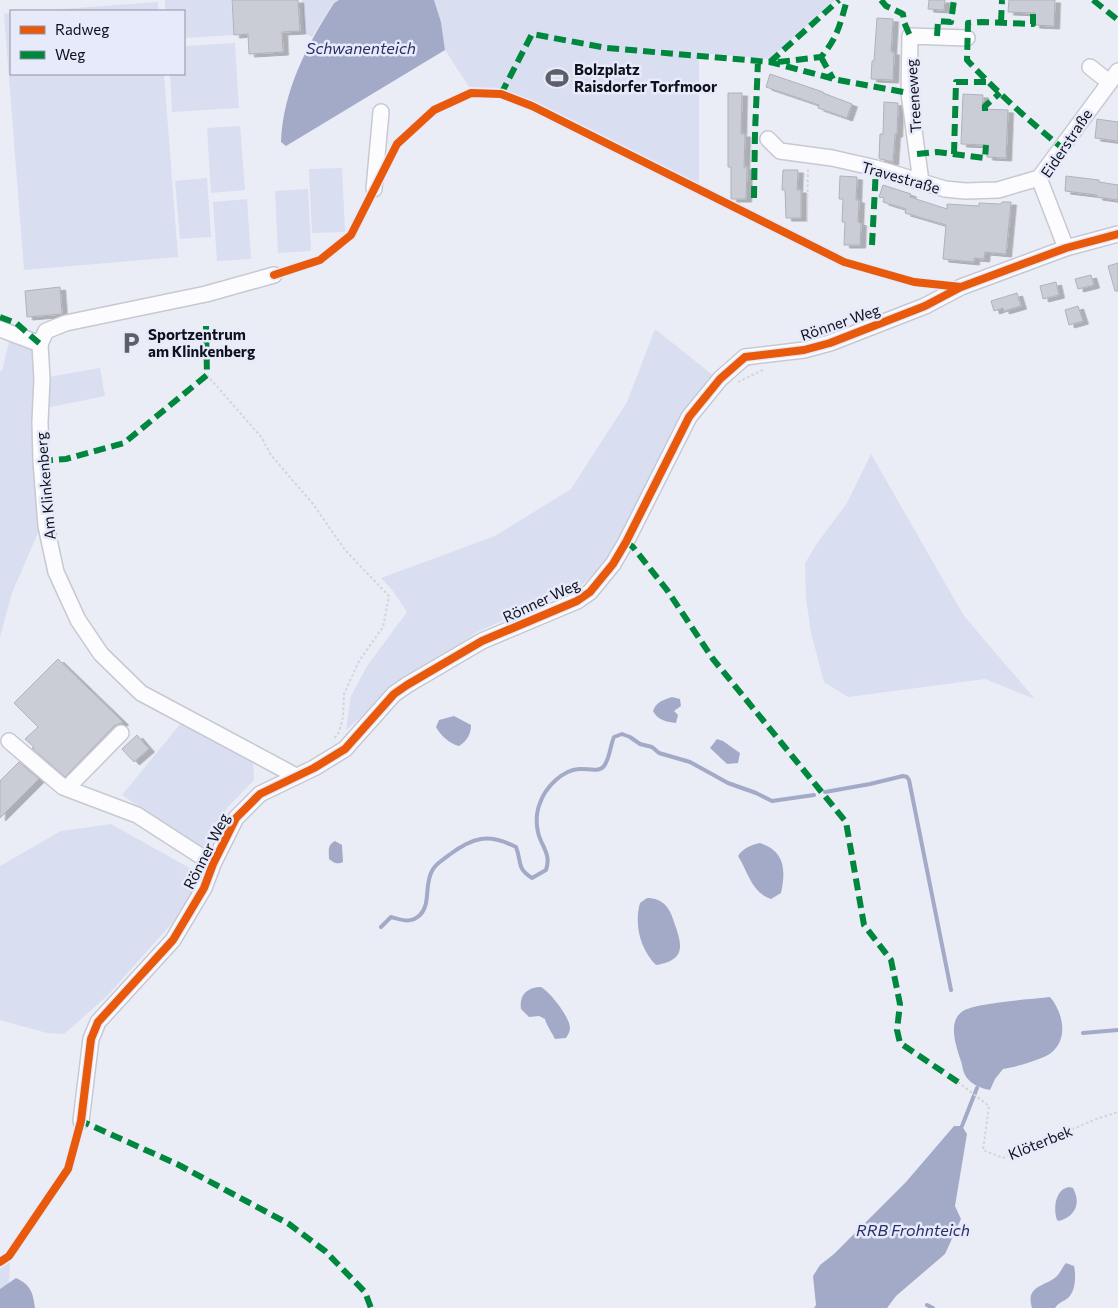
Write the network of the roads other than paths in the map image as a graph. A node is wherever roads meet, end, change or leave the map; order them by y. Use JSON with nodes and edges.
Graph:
{"nodes":[{"id":1,"x":967,"y":38,"type":"dead end"},
{"id":2,"x":1090,"y":67,"type":"dead end"},
{"id":3,"x":1113,"y":76,"type":"edge"},
{"id":4,"x":381,"y":112,"type":"dead end"},
{"id":5,"x":768,"y":139,"type":"dead end"},
{"id":6,"x":1039,"y":178,"type":"junction"},
{"id":7,"x":921,"y":182,"type":"junction"},
{"id":8,"x":374,"y":189,"type":"dead end"},
{"id":9,"x":1118,"y":234,"type":"edge"},
{"id":10,"x":1066,"y":248,"type":"junction"},
{"id":11,"x":274,"y":275,"type":"dead end"},
{"id":12,"x":0,"y":330,"type":"edge"},
{"id":13,"x":40,"y":344,"type":"junction"},
{"id":14,"x":121,"y":733,"type":"dead end"},
{"id":15,"x":9,"y":740,"type":"dead end"},
{"id":16,"x":296,"y":776,"type":"junction"},
{"id":17,"x":67,"y":788,"type":"junction"},
{"id":18,"x":213,"y":864,"type":"junction"},
{"id":19,"x":81,"y":1121,"type":"dead end"}],
"edges":[{"from":1,"to":7,"type":"street","name":"Treeneweg"},
{"from":2,"to":3,"type":"street"},
{"from":3,"to":6,"type":"street","name":"Eiderstraße"},
{"from":4,"to":8,"type":"street"},
{"from":5,"to":7,"type":"street","name":"Travestraße"},
{"from":6,"to":7,"type":"street","name":"Travestraße"},
{"from":6,"to":10,"type":"street","name":"Eiderstraße"},
{"from":9,"to":10,"type":"street","name":"Rönner Weg"},
{"from":10,"to":16,"type":"street","name":"Rönner Weg"},
{"from":11,"to":13,"type":"street"},
{"from":12,"to":13,"type":"street"},
{"from":13,"to":16,"type":"street","name":"Am Klinkenberg"},
{"from":14,"to":17,"type":"street"},
{"from":15,"to":17,"type":"street"},
{"from":16,"to":18,"type":"street","name":"Rönner Weg"},
{"from":17,"to":18,"type":"street"},
{"from":18,"to":19,"type":"street","name":"Rönner Weg"}]}
